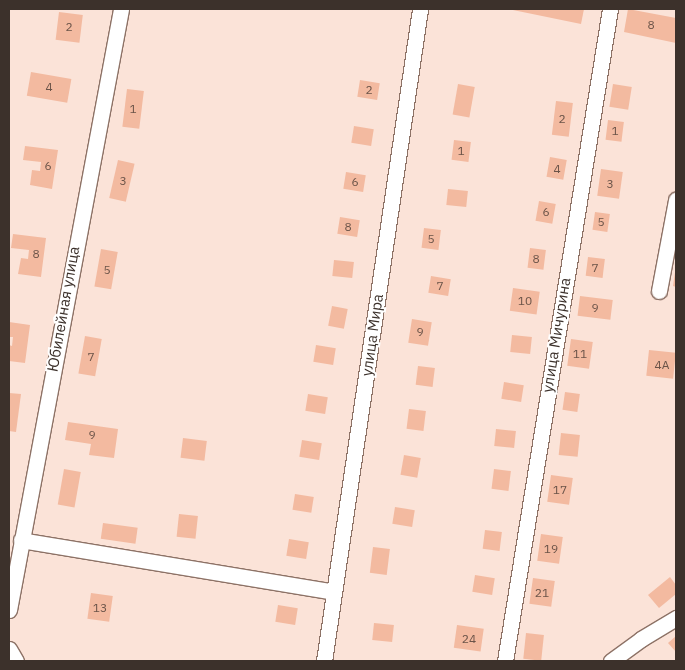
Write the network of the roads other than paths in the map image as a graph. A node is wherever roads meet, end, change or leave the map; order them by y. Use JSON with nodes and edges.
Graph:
{"nodes":[{"id":1,"x":121,"y":9,"type":"edge"},
{"id":2,"x":420,"y":9,"type":"edge"},
{"id":3,"x":610,"y":9,"type":"edge"},
{"id":4,"x":676,"y":200,"type":"edge"},
{"id":5,"x":658,"y":291,"type":"dead end"},
{"id":6,"x":21,"y":540,"type":"junction"},
{"id":7,"x":334,"y":592,"type":"junction"},
{"id":8,"x":9,"y":610,"type":"edge"},
{"id":9,"x":676,"y":618,"type":"edge"},
{"id":10,"x":9,"y":649,"type":"edge"},
{"id":11,"x":16,"y":661,"type":"edge"},
{"id":12,"x":324,"y":661,"type":"edge"},
{"id":13,"x":505,"y":661,"type":"edge"},
{"id":14,"x":611,"y":661,"type":"edge"}],
"edges":[{"from":1,"to":6,"type":"street","name":"Юбилейная улица"},
{"from":2,"to":7,"type":"street","name":"улица Мира"},
{"from":3,"to":13,"type":"street","name":"улица Мичурина"},
{"from":4,"to":5,"type":"street"},
{"from":6,"to":7,"type":"street"},
{"from":6,"to":8,"type":"street","name":"Юбилейная улица"},
{"from":7,"to":12,"type":"street","name":"улица Мира"},
{"from":9,"to":14,"type":"street"},
{"from":10,"to":11,"type":"street"}]}
